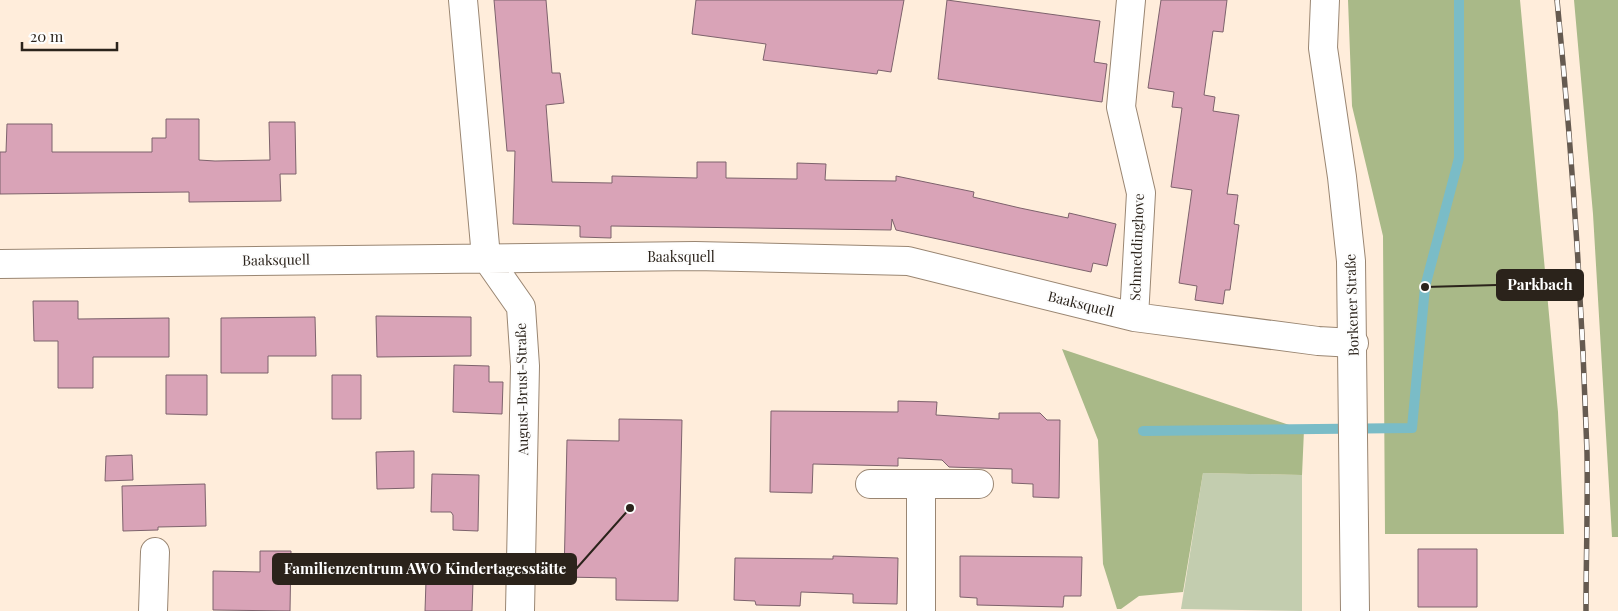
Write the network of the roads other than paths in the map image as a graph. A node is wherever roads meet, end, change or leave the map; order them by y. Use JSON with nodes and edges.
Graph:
{"nodes":[{"id":1,"x":463,"y":0,"type":"edge"},
{"id":2,"x":1131,"y":0,"type":"edge"},
{"id":3,"x":1325,"y":0,"type":"edge"},
{"id":4,"x":486,"y":257,"type":"junction"},
{"id":5,"x":0,"y":264,"type":"edge"},
{"id":6,"x":1134,"y":317,"type":"junction"},
{"id":7,"x":1354,"y":343,"type":"junction"},
{"id":8,"x":870,"y":484,"type":"dead end"},
{"id":9,"x":921,"y":484,"type":"junction"},
{"id":10,"x":979,"y":484,"type":"dead end"},
{"id":11,"x":155,"y":552,"type":"dead end"},
{"id":12,"x":153,"y":611,"type":"edge"},
{"id":13,"x":520,"y":611,"type":"edge"},
{"id":14,"x":921,"y":611,"type":"edge"},
{"id":15,"x":1355,"y":611,"type":"edge"}],
"edges":[{"from":1,"to":4,"type":"street","name":"August-Brust-Straße"},
{"from":2,"to":6,"type":"street","name":"Schmeddinghove"},
{"from":3,"to":7,"type":"street","name":"Borkener Straße"},
{"from":4,"to":5,"type":"street","name":"Baaksquell"},
{"from":4,"to":6,"type":"street","name":"Baaksquell"},
{"from":4,"to":13,"type":"street","name":"August-Brust-Straße"},
{"from":6,"to":7,"type":"street","name":"Baaksquell"},
{"from":7,"to":15,"type":"street","name":"Borkener Straße"},
{"from":8,"to":9,"type":"street"},
{"from":9,"to":10,"type":"street"},
{"from":9,"to":14,"type":"street"},
{"from":11,"to":12,"type":"street"}]}
